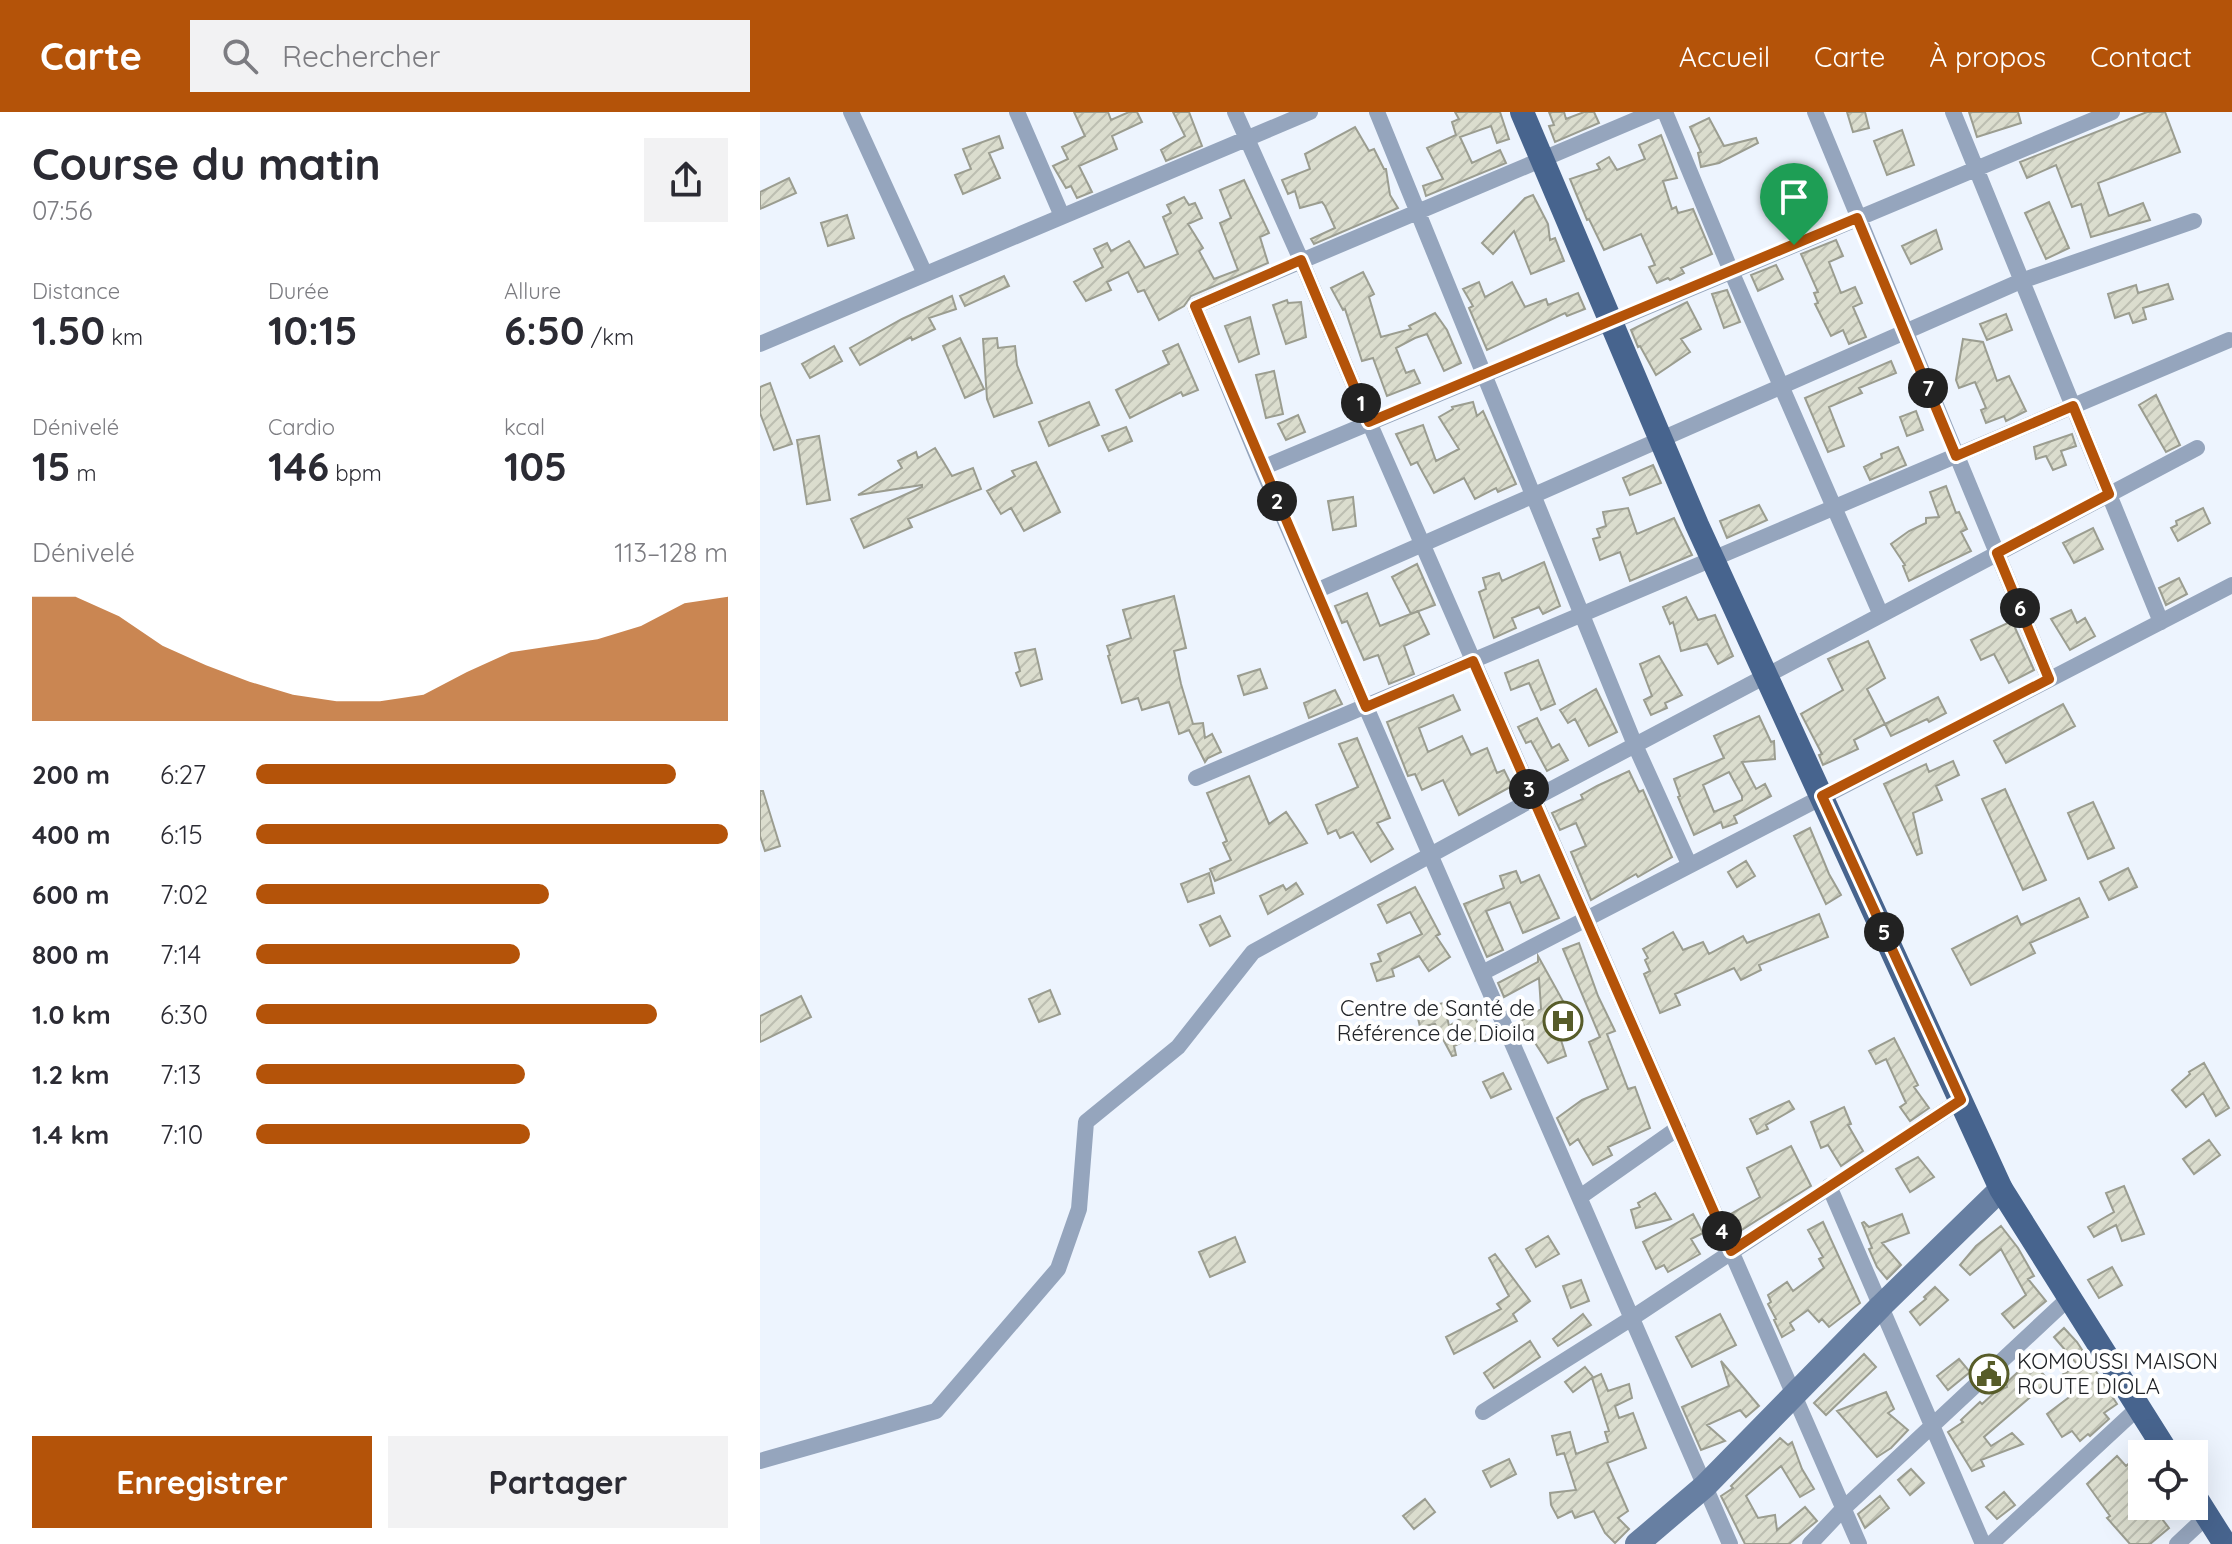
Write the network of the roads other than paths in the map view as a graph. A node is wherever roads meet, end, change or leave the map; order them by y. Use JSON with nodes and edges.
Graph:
{"nodes":[{"id":1,"x":851,"y":112,"type":"edge"},
{"id":2,"x":1017,"y":112,"type":"edge"},
{"id":3,"x":1235,"y":112,"type":"edge"},
{"id":4,"x":1310,"y":112,"type":"edge"},
{"id":5,"x":1377,"y":112,"type":"edge"},
{"id":6,"x":1522,"y":112,"type":"edge"},
{"id":7,"x":1654,"y":112,"type":"edge"},
{"id":8,"x":1665,"y":112,"type":"edge"},
{"id":9,"x":1815,"y":112,"type":"edge"},
{"id":10,"x":1953,"y":112,"type":"edge"},
{"id":11,"x":2112,"y":112,"type":"edge"},
{"id":12,"x":2091,"y":116,"type":"edge"},
{"id":13,"x":1246,"y":139,"type":"junction"},
{"id":14,"x":1543,"y":159,"type":"junction"},
{"id":15,"x":1976,"y":169,"type":"junction"},
{"id":16,"x":1419,"y":211,"type":"junction"},
{"id":17,"x":1062,"y":216,"type":"junction"},
{"id":18,"x":1857,"y":218,"type":"junction"},
{"id":19,"x":2194,"y":221,"type":"dead end"},
{"id":20,"x":1301,"y":260,"type":"junction"},
{"id":21,"x":1731,"y":271,"type":"junction"},
{"id":22,"x":925,"y":274,"type":"junction"},
{"id":23,"x":2021,"y":281,"type":"junction"},
{"id":24,"x":1610,"y":322,"type":"junction"},
{"id":25,"x":1905,"y":332,"type":"junction"},
{"id":26,"x":2229,"y":340,"type":"dead end"},
{"id":27,"x":760,"y":344,"type":"edge"},
{"id":28,"x":1483,"y":374,"type":"junction"},
{"id":29,"x":1781,"y":386,"type":"junction"},
{"id":30,"x":2073,"y":406,"type":"junction"},
{"id":31,"x":1369,"y":422,"type":"junction"},
{"id":32,"x":1660,"y":439,"type":"junction"},
{"id":33,"x":2197,"y":448,"type":"dead end"},
{"id":34,"x":1956,"y":456,"type":"junction"},
{"id":35,"x":1262,"y":468,"type":"junction"},
{"id":36,"x":2109,"y":494,"type":"junction"},
{"id":37,"x":1532,"y":495,"type":"junction"},
{"id":38,"x":1834,"y":508,"type":"junction"},
{"id":39,"x":1422,"y":543,"type":"junction"},
{"id":40,"x":1997,"y":553,"type":"junction"},
{"id":41,"x":1713,"y":559,"type":"junction"},
{"id":42,"x":2232,"y":585,"type":"edge"},
{"id":43,"x":1316,"y":591,"type":"junction"},
{"id":44,"x":1582,"y":615,"type":"junction"},
{"id":45,"x":1881,"y":615,"type":"junction"},
{"id":46,"x":2161,"y":622,"type":"junction"},
{"id":47,"x":1473,"y":661,"type":"junction"},
{"id":48,"x":1766,"y":675,"type":"junction"},
{"id":49,"x":2049,"y":679,"type":"junction"},
{"id":50,"x":1366,"y":707,"type":"junction"},
{"id":51,"x":1635,"y":745,"type":"junction"},
{"id":52,"x":1196,"y":778,"type":"dead end"},
{"id":53,"x":1822,"y":796,"type":"junction"},
{"id":54,"x":1533,"y":799,"type":"junction"},
{"id":55,"x":1431,"y":855,"type":"junction"},
{"id":56,"x":1689,"y":864,"type":"junction"},
{"id":57,"x":1585,"y":917,"type":"junction"},
{"id":58,"x":1482,"y":973,"type":"junction"},
{"id":59,"x":1961,"y":1100,"type":"junction"},
{"id":60,"x":1678,"y":1128,"type":"junction"},
{"id":61,"x":1829,"y":1186,"type":"junction"},
{"id":62,"x":2001,"y":1189,"type":"junction"},
{"id":63,"x":1580,"y":1197,"type":"junction"},
{"id":64,"x":1731,"y":1251,"type":"junction"},
{"id":65,"x":2070,"y":1297,"type":"junction"},
{"id":66,"x":1881,"y":1306,"type":"junction"},
{"id":67,"x":1632,"y":1318,"type":"junction"},
{"id":68,"x":1794,"y":1395,"type":"junction"},
{"id":69,"x":2139,"y":1407,"type":"junction"},
{"id":70,"x":1483,"y":1412,"type":"dead end"},
{"id":71,"x":1932,"y":1426,"type":"junction"},
{"id":72,"x":2159,"y":1440,"type":"edge"},
{"id":73,"x":760,"y":1461,"type":"edge"},
{"id":74,"x":1705,"y":1486,"type":"junction"},
{"id":75,"x":1843,"y":1509,"type":"junction"},
{"id":76,"x":2208,"y":1518,"type":"edge"},
{"id":77,"x":2203,"y":1520,"type":"edge"},
{"id":78,"x":1637,"y":1544,"type":"edge"},
{"id":79,"x":1730,"y":1544,"type":"edge"},
{"id":80,"x":1810,"y":1544,"type":"edge"},
{"id":81,"x":1859,"y":1544,"type":"edge"},
{"id":82,"x":1983,"y":1544,"type":"edge"},
{"id":83,"x":1991,"y":1544,"type":"edge"},
{"id":84,"x":2177,"y":1544,"type":"edge"},
{"id":85,"x":2225,"y":1544,"type":"edge"}],
"edges":[{"from":1,"to":22,"type":"street"},
{"from":2,"to":17,"type":"street"},
{"from":3,"to":13,"type":"street"},
{"from":4,"to":13,"type":"street"},
{"from":5,"to":16,"type":"street"},
{"from":6,"to":14,"type":"main road"},
{"from":7,"to":14,"type":"street"},
{"from":8,"to":21,"type":"street"},
{"from":9,"to":18,"type":"street"},
{"from":10,"to":15,"type":"street"},
{"from":11,"to":12,"type":"street"},
{"from":12,"to":15,"type":"street"},
{"from":13,"to":17,"type":"street"},
{"from":13,"to":20,"type":"street"},
{"from":14,"to":16,"type":"street"},
{"from":14,"to":24,"type":"main road"},
{"from":15,"to":18,"type":"street"},
{"from":15,"to":23,"type":"street"},
{"from":16,"to":20,"type":"street"},
{"from":16,"to":28,"type":"street"},
{"from":17,"to":22,"type":"street"},
{"from":18,"to":21,"type":"street"},
{"from":18,"to":25,"type":"street"},
{"from":19,"to":23,"type":"street"},
{"from":20,"to":31,"type":"street"},
{"from":20,"to":35,"type":"street"},
{"from":21,"to":24,"type":"street"},
{"from":21,"to":29,"type":"street"},
{"from":22,"to":27,"type":"street"},
{"from":23,"to":25,"type":"street"},
{"from":23,"to":30,"type":"street"},
{"from":24,"to":28,"type":"street"},
{"from":24,"to":32,"type":"main road"},
{"from":25,"to":29,"type":"street"},
{"from":25,"to":34,"type":"street"},
{"from":26,"to":30,"type":"street"},
{"from":28,"to":31,"type":"street"},
{"from":28,"to":37,"type":"street"},
{"from":29,"to":32,"type":"street"},
{"from":29,"to":38,"type":"street"},
{"from":30,"to":34,"type":"street"},
{"from":30,"to":36,"type":"street"},
{"from":31,"to":35,"type":"street"},
{"from":31,"to":39,"type":"street"},
{"from":32,"to":37,"type":"street"},
{"from":32,"to":41,"type":"main road"},
{"from":33,"to":36,"type":"street"},
{"from":34,"to":38,"type":"street"},
{"from":34,"to":40,"type":"street"},
{"from":35,"to":43,"type":"street"},
{"from":36,"to":40,"type":"street"},
{"from":36,"to":46,"type":"street"},
{"from":37,"to":39,"type":"street"},
{"from":37,"to":44,"type":"street"},
{"from":38,"to":41,"type":"street"},
{"from":38,"to":45,"type":"street"},
{"from":39,"to":43,"type":"street"},
{"from":39,"to":47,"type":"street"},
{"from":40,"to":45,"type":"street"},
{"from":40,"to":49,"type":"street"},
{"from":41,"to":44,"type":"street"},
{"from":41,"to":48,"type":"main road"},
{"from":42,"to":46,"type":"street"},
{"from":43,"to":50,"type":"street"},
{"from":44,"to":47,"type":"street"},
{"from":44,"to":51,"type":"street"},
{"from":45,"to":48,"type":"street"},
{"from":46,"to":49,"type":"street"},
{"from":47,"to":50,"type":"street"},
{"from":47,"to":54,"type":"street"},
{"from":48,"to":51,"type":"street"},
{"from":48,"to":53,"type":"main road"},
{"from":49,"to":53,"type":"street"},
{"from":50,"to":52,"type":"street"},
{"from":50,"to":55,"type":"street"},
{"from":51,"to":54,"type":"street"},
{"from":51,"to":56,"type":"street"},
{"from":53,"to":56,"type":"street"},
{"from":53,"to":59,"type":"main road"},
{"from":54,"to":55,"type":"street"},
{"from":54,"to":57,"type":"street"},
{"from":55,"to":58,"type":"street"},
{"from":55,"to":73,"type":"street"},
{"from":56,"to":57,"type":"street"},
{"from":57,"to":58,"type":"street"},
{"from":57,"to":60,"type":"street"},
{"from":58,"to":63,"type":"street"},
{"from":59,"to":61,"type":"street"},
{"from":59,"to":62,"type":"main road"},
{"from":60,"to":63,"type":"street"},
{"from":60,"to":64,"type":"street"},
{"from":61,"to":64,"type":"street"},
{"from":61,"to":66,"type":"street"},
{"from":62,"to":65,"type":"main road"},
{"from":62,"to":66,"type":"street"},
{"from":63,"to":67,"type":"street"},
{"from":64,"to":67,"type":"street"},
{"from":64,"to":68,"type":"street"},
{"from":65,"to":69,"type":"main road"},
{"from":65,"to":71,"type":"street"},
{"from":66,"to":68,"type":"street"},
{"from":66,"to":71,"type":"street"},
{"from":67,"to":70,"type":"street"},
{"from":67,"to":74,"type":"street"},
{"from":68,"to":74,"type":"street"},
{"from":68,"to":75,"type":"street"},
{"from":69,"to":72,"type":"main road"},
{"from":69,"to":83,"type":"street"},
{"from":71,"to":75,"type":"street"},
{"from":71,"to":82,"type":"street"},
{"from":74,"to":78,"type":"street"},
{"from":74,"to":79,"type":"street"},
{"from":75,"to":80,"type":"street"},
{"from":75,"to":81,"type":"street"},
{"from":76,"to":85,"type":"main road"},
{"from":77,"to":84,"type":"street"}]}
